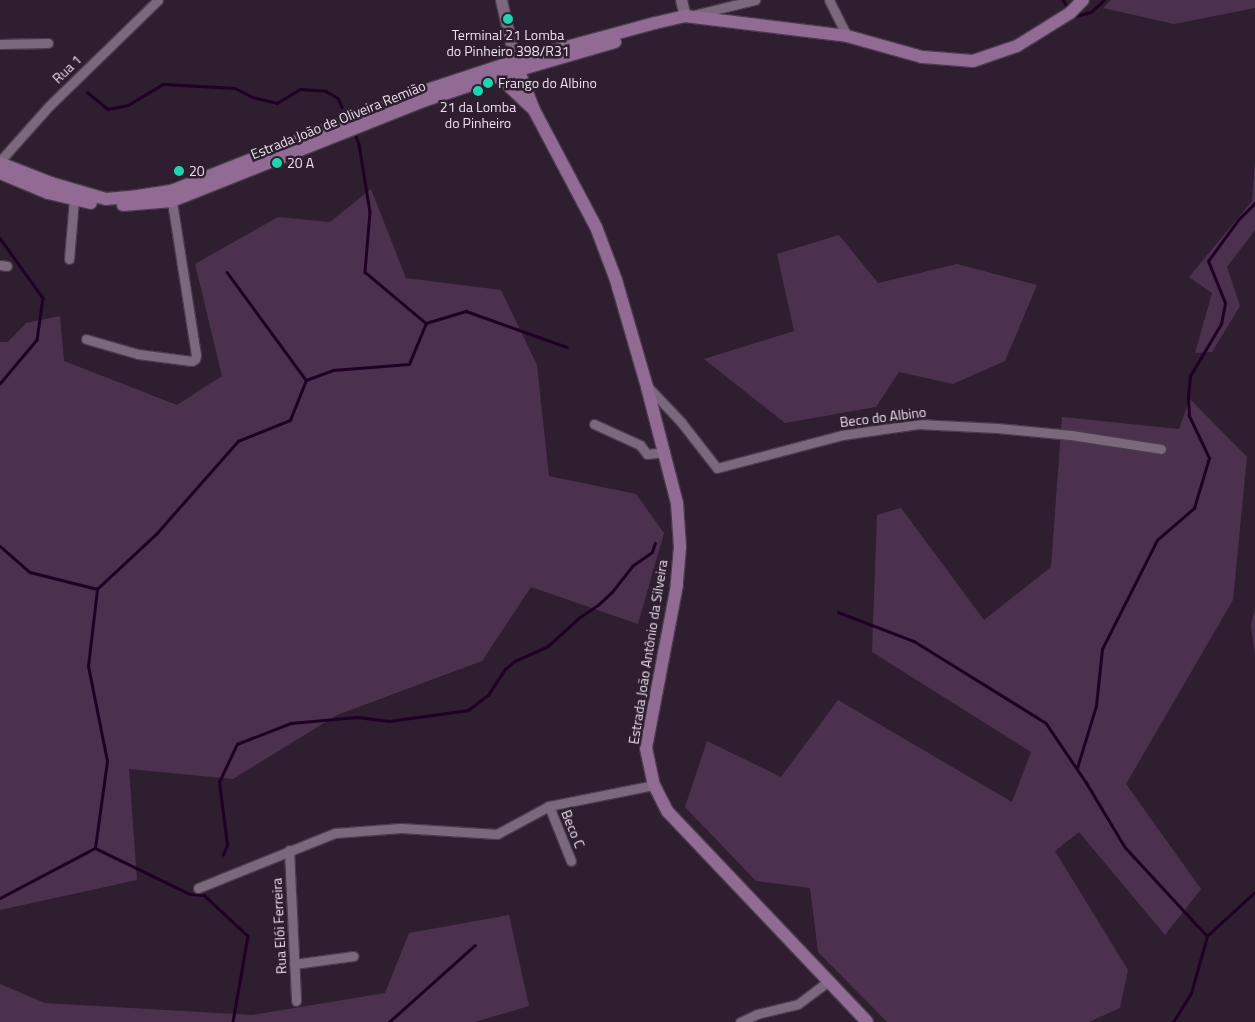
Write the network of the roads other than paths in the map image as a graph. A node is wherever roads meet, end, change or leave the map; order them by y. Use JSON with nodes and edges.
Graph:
{"nodes":[{"id":1,"x":158,"y":0,"type":"edge"},
{"id":2,"x":500,"y":0,"type":"edge"},
{"id":3,"x":681,"y":0,"type":"edge"},
{"id":4,"x":755,"y":0,"type":"edge"},
{"id":5,"x":829,"y":0,"type":"edge"},
{"id":6,"x":1083,"y":0,"type":"edge"},
{"id":7,"x":685,"y":16,"type":"junction"},
{"id":8,"x":846,"y":36,"type":"junction"},
{"id":9,"x":48,"y":43,"type":"dead end"},
{"id":10,"x":0,"y":44,"type":"edge"},
{"id":11,"x":516,"y":66,"type":"junction"},
{"id":12,"x":498,"y":76,"type":"junction"},
{"id":13,"x":534,"y":110,"type":"junction"},
{"id":14,"x":0,"y":162,"type":"edge"},
{"id":15,"x":0,"y":174,"type":"edge"},
{"id":16,"x":74,"y":200,"type":"junction"},
{"id":17,"x":172,"y":201,"type":"junction"},
{"id":18,"x":69,"y":259,"type":"dead end"},
{"id":19,"x":86,"y":339,"type":"dead end"},
{"id":20,"x":647,"y":387,"type":"junction"},
{"id":21,"x":594,"y":424,"type":"dead end"},
{"id":22,"x":1161,"y":449,"type":"dead end"},
{"id":23,"x":665,"y":452,"type":"junction"},
{"id":24,"x":654,"y":785,"type":"junction"},
{"id":25,"x":549,"y":806,"type":"junction"},
{"id":26,"x":289,"y":850,"type":"junction"},
{"id":27,"x":571,"y":861,"type":"dead end"},
{"id":28,"x":198,"y":888,"type":"dead end"},
{"id":29,"x":353,"y":956,"type":"dead end"},
{"id":30,"x":294,"y":964,"type":"junction"},
{"id":31,"x":827,"y":982,"type":"junction"},
{"id":32,"x":296,"y":1001,"type":"dead end"},
{"id":33,"x":860,"y":1020,"type":"edge"},
{"id":34,"x":740,"y":1022,"type":"edge"}],
"edges":[{"from":1,"to":14,"type":"street","name":"Rua 1"},
{"from":2,"to":11,"type":"street"},
{"from":3,"to":7,"type":"street"},
{"from":4,"to":7,"type":"street"},
{"from":5,"to":8,"type":"street"},
{"from":6,"to":8,"type":"main road"},
{"from":7,"to":8,"type":"main road"},
{"from":7,"to":11,"type":"main road","name":"Estrada João de Oliveira Remião"},
{"from":9,"to":10,"type":"street"},
{"from":11,"to":12,"type":"main road","name":"Estrada João de Oliveira Remião"},
{"from":11,"to":13,"type":"main road","name":"Estrada João Antônio da Silveira"},
{"from":11,"to":14,"type":"main road","name":"Estrada João de Oliveira Remião"},
{"from":12,"to":13,"type":"main road","name":"Estrada João Antônio da Silveira"},
{"from":12,"to":17,"type":"main road","name":"Estrada João de Oliveira Remião"},
{"from":13,"to":20,"type":"main road","name":"Estrada João Antônio da Silveira"},
{"from":15,"to":16,"type":"main road","name":"Estrada João de Oliveira Remião"},
{"from":16,"to":17,"type":"main road","name":"Estrada João de Oliveira Remião"},
{"from":16,"to":18,"type":"street"},
{"from":17,"to":19,"type":"street"},
{"from":20,"to":22,"type":"street","name":"Beco do Albino"},
{"from":20,"to":23,"type":"main road","name":"Estrada João Antônio da Silveira"},
{"from":21,"to":23,"type":"street"},
{"from":23,"to":24,"type":"main road","name":"Estrada João Antônio da Silveira"},
{"from":24,"to":25,"type":"street"},
{"from":24,"to":31,"type":"main road","name":"Estrada João Antônio da Silveira"},
{"from":25,"to":26,"type":"street"},
{"from":25,"to":27,"type":"street","name":"Beco C"},
{"from":26,"to":28,"type":"street"},
{"from":26,"to":30,"type":"street","name":"Rua Elói Ferreira"},
{"from":29,"to":30,"type":"street"},
{"from":30,"to":32,"type":"street","name":"Rua Elói Ferreira"},
{"from":31,"to":33,"type":"main road","name":"Estrada João Antônio da Silveira"},
{"from":31,"to":34,"type":"street"}]}
